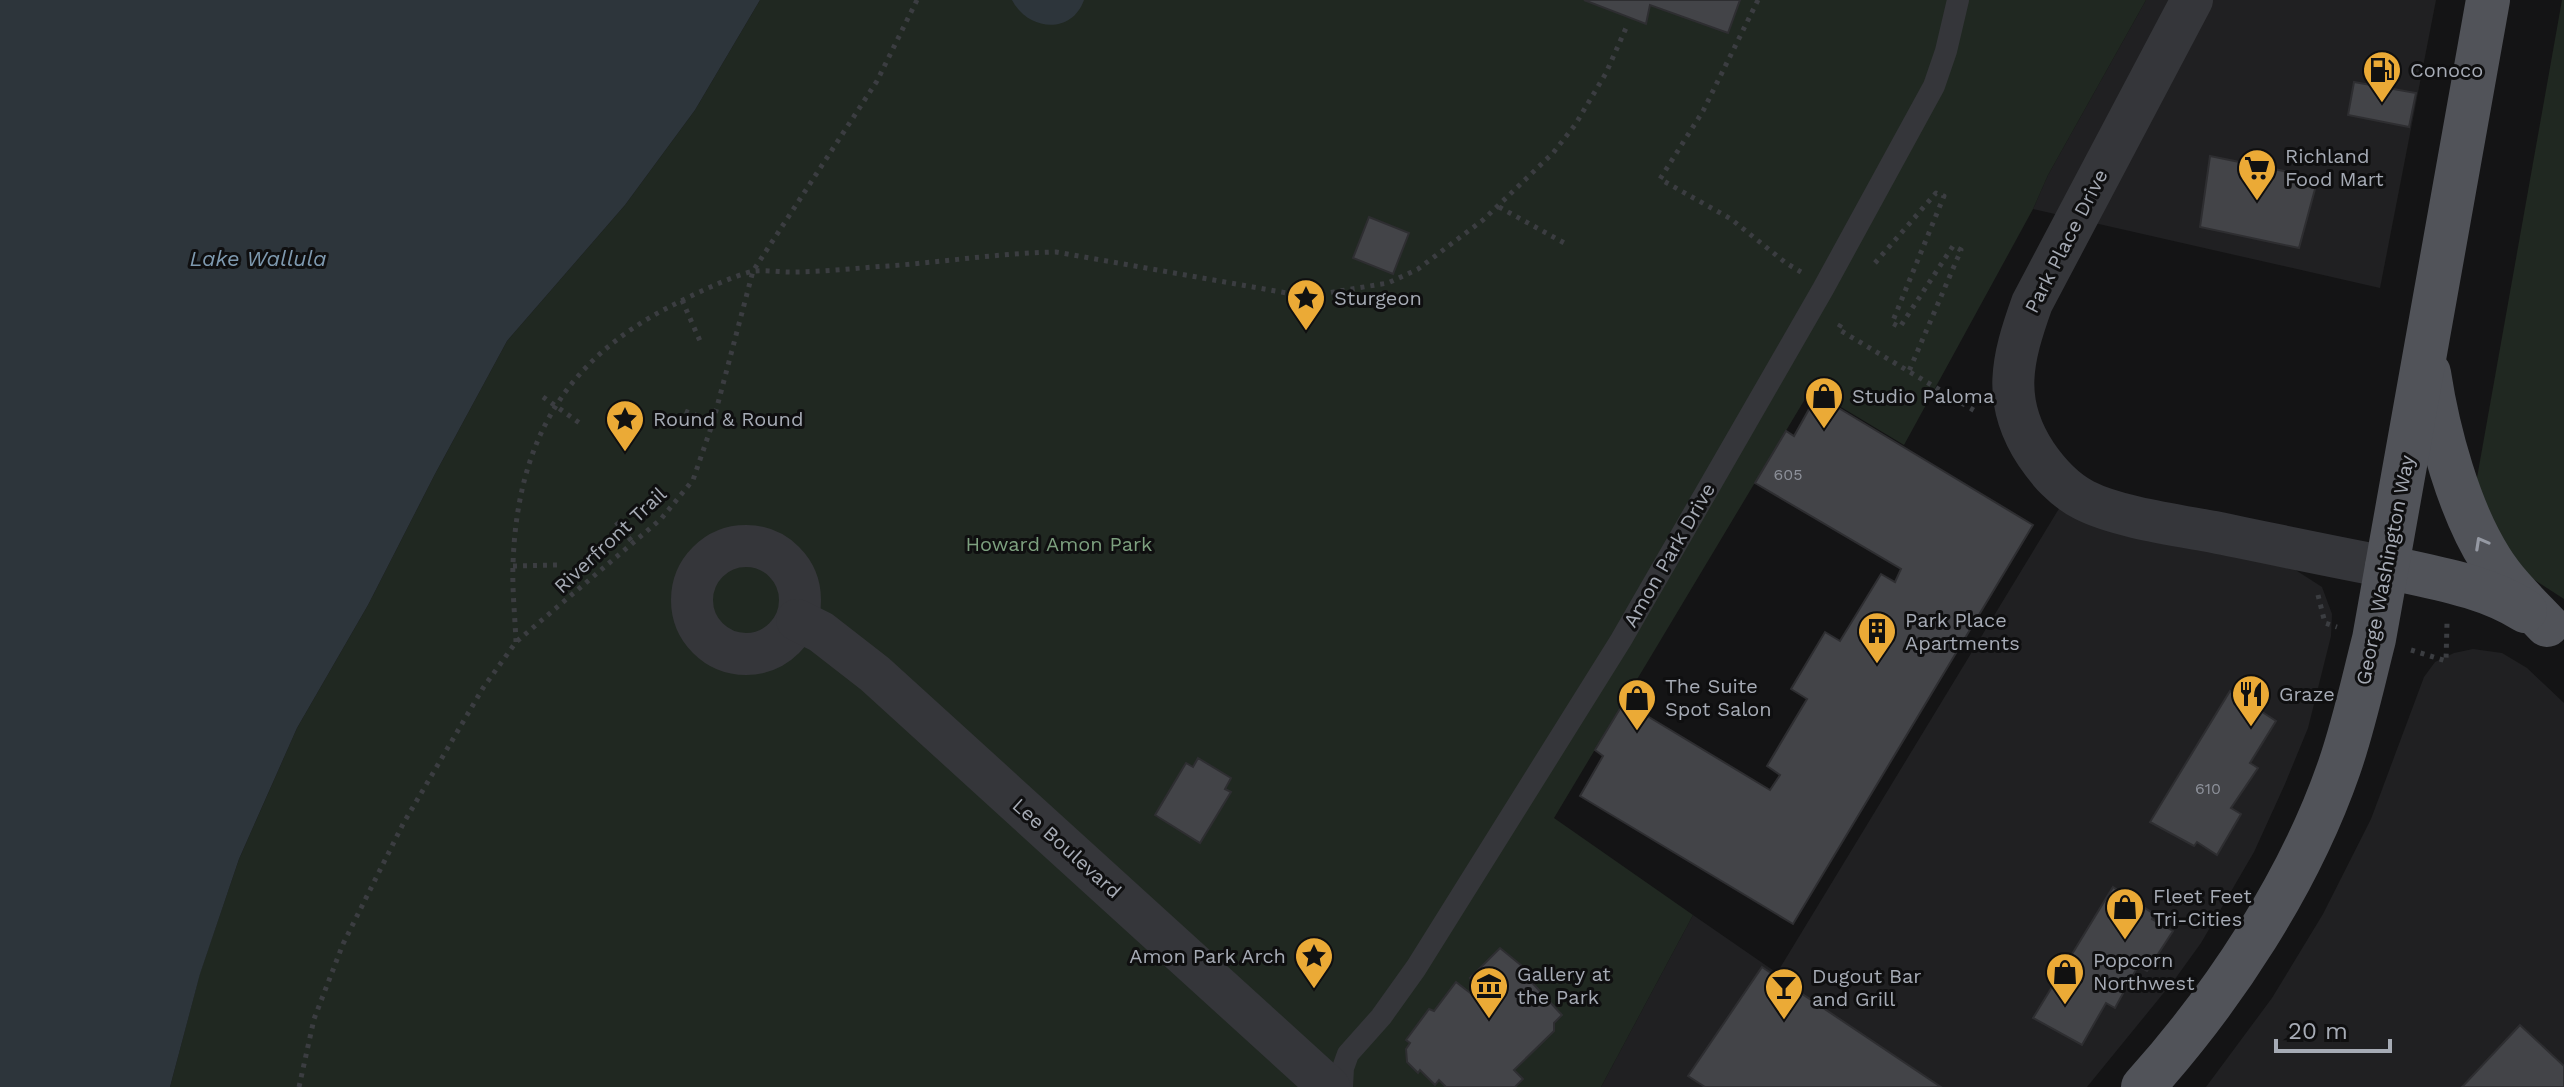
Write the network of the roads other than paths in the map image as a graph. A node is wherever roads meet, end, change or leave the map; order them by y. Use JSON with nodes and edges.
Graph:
{"nodes":[{"id":1,"x":1958,"y":0,"type":"edge"},
{"id":2,"x":2192,"y":0,"type":"edge"},
{"id":3,"x":2488,"y":0,"type":"edge"},
{"id":4,"x":2426,"y":351,"type":"junction"},
{"id":5,"x":2387,"y":567,"type":"junction"},
{"id":6,"x":797,"y":620,"type":"dead end"},
{"id":7,"x":2556,"y":633,"type":"edge"},
{"id":8,"x":1329,"y":1087,"type":"edge"},
{"id":9,"x":1342,"y":1087,"type":"edge"},
{"id":10,"x":2143,"y":1087,"type":"edge"}],
"edges":[{"from":1,"to":9,"type":"lane","name":"Amon Park Drive"},
{"from":2,"to":5,"type":"street","name":"Park Place Drive"},
{"from":3,"to":4,"type":"main road","name":"George Washington Way"},
{"from":4,"to":5,"type":"main road","name":"George Washington Way"},
{"from":7,"to":4,"type":"main road","one_way":true},
{"from":5,"to":7,"type":"main road"},
{"from":5,"to":10,"type":"main road","name":"George Washington Way"},
{"from":6,"to":8,"type":"street","name":"Lee Boulevard"}]}
